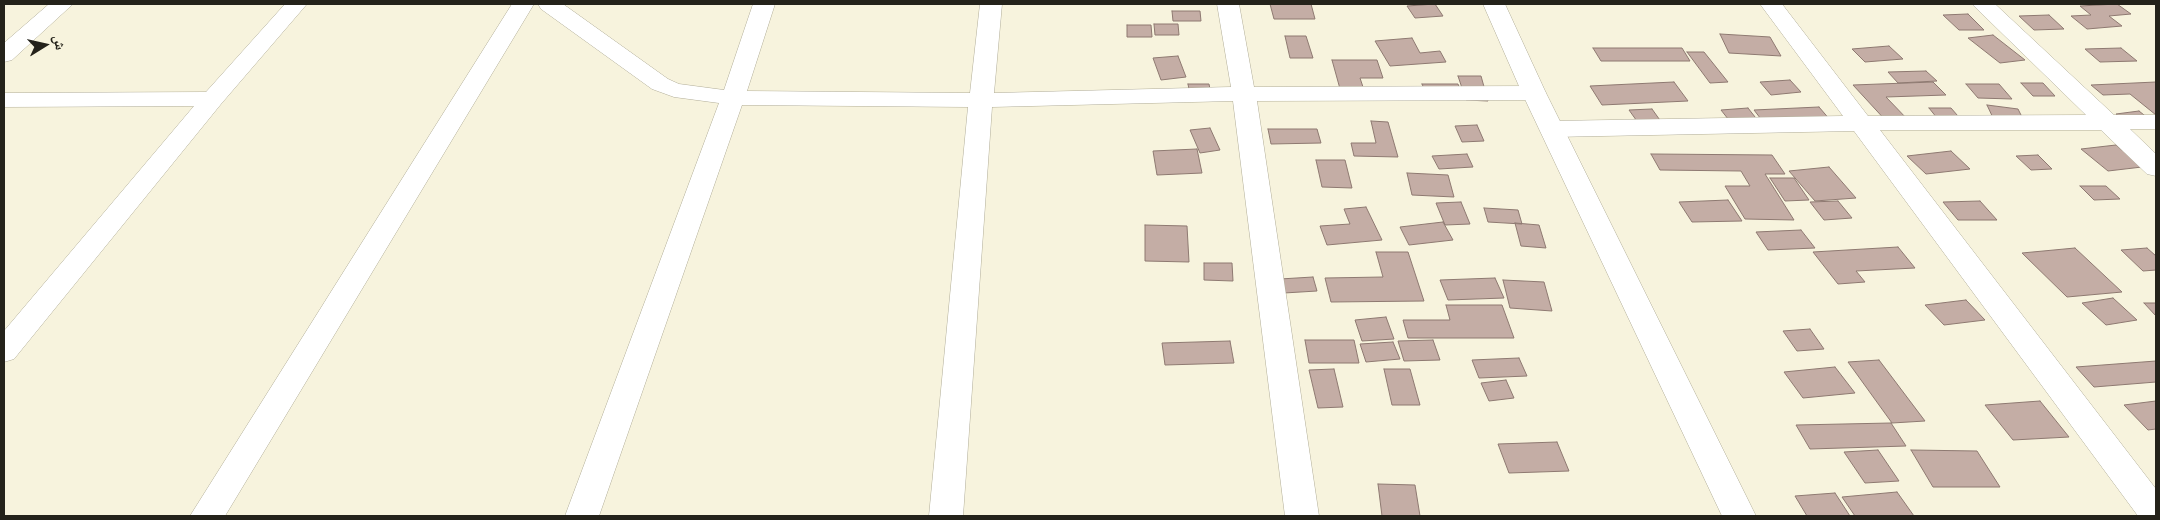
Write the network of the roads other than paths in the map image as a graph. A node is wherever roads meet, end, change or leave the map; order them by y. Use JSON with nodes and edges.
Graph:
{"nodes":[{"id":1,"x":62,"y":4,"type":"edge"},
{"id":2,"x":296,"y":4,"type":"edge"},
{"id":3,"x":522,"y":4,"type":"edge"},
{"id":4,"x":549,"y":4,"type":"edge"},
{"id":5,"x":764,"y":4,"type":"edge"},
{"id":6,"x":992,"y":4,"type":"edge"},
{"id":7,"x":1228,"y":4,"type":"edge"},
{"id":8,"x":1494,"y":4,"type":"edge"},
{"id":9,"x":1771,"y":4,"type":"edge"},
{"id":10,"x":1983,"y":4,"type":"edge"},
{"id":11,"x":4,"y":55,"type":"edge"},
{"id":12,"x":1534,"y":93,"type":"junction"},
{"id":13,"x":1244,"y":94,"type":"junction"},
{"id":14,"x":733,"y":98,"type":"junction"},
{"id":15,"x":213,"y":99,"type":"junction"},
{"id":16,"x":4,"y":100,"type":"edge"},
{"id":17,"x":981,"y":100,"type":"junction"},
{"id":18,"x":2109,"y":122,"type":"junction"},
{"id":19,"x":2156,"y":122,"type":"edge"},
{"id":20,"x":1861,"y":123,"type":"junction"},
{"id":21,"x":1552,"y":129,"type":"junction"},
{"id":22,"x":2156,"y":168,"type":"edge"},
{"id":23,"x":4,"y":351,"type":"edge"},
{"id":24,"x":2156,"y":514,"type":"edge"},
{"id":25,"x":207,"y":516,"type":"edge"},
{"id":26,"x":582,"y":516,"type":"edge"},
{"id":27,"x":946,"y":516,"type":"edge"},
{"id":28,"x":1302,"y":516,"type":"edge"},
{"id":29,"x":1739,"y":516,"type":"edge"}],
"edges":[{"from":1,"to":11,"type":"street"},
{"from":2,"to":15,"type":"street"},
{"from":3,"to":25,"type":"street"},
{"from":4,"to":14,"type":"street"},
{"from":5,"to":14,"type":"street"},
{"from":6,"to":17,"type":"street"},
{"from":7,"to":13,"type":"street"},
{"from":8,"to":12,"type":"street"},
{"from":9,"to":20,"type":"street"},
{"from":10,"to":18,"type":"street"},
{"from":12,"to":13,"type":"street"},
{"from":12,"to":21,"type":"street"},
{"from":13,"to":17,"type":"street"},
{"from":13,"to":28,"type":"street"},
{"from":14,"to":17,"type":"street"},
{"from":14,"to":26,"type":"street"},
{"from":15,"to":16,"type":"street"},
{"from":15,"to":23,"type":"street"},
{"from":17,"to":27,"type":"street"},
{"from":18,"to":19,"type":"street"},
{"from":18,"to":20,"type":"street"},
{"from":18,"to":22,"type":"street"},
{"from":20,"to":21,"type":"street"},
{"from":20,"to":24,"type":"street"},
{"from":21,"to":29,"type":"street"}]}
